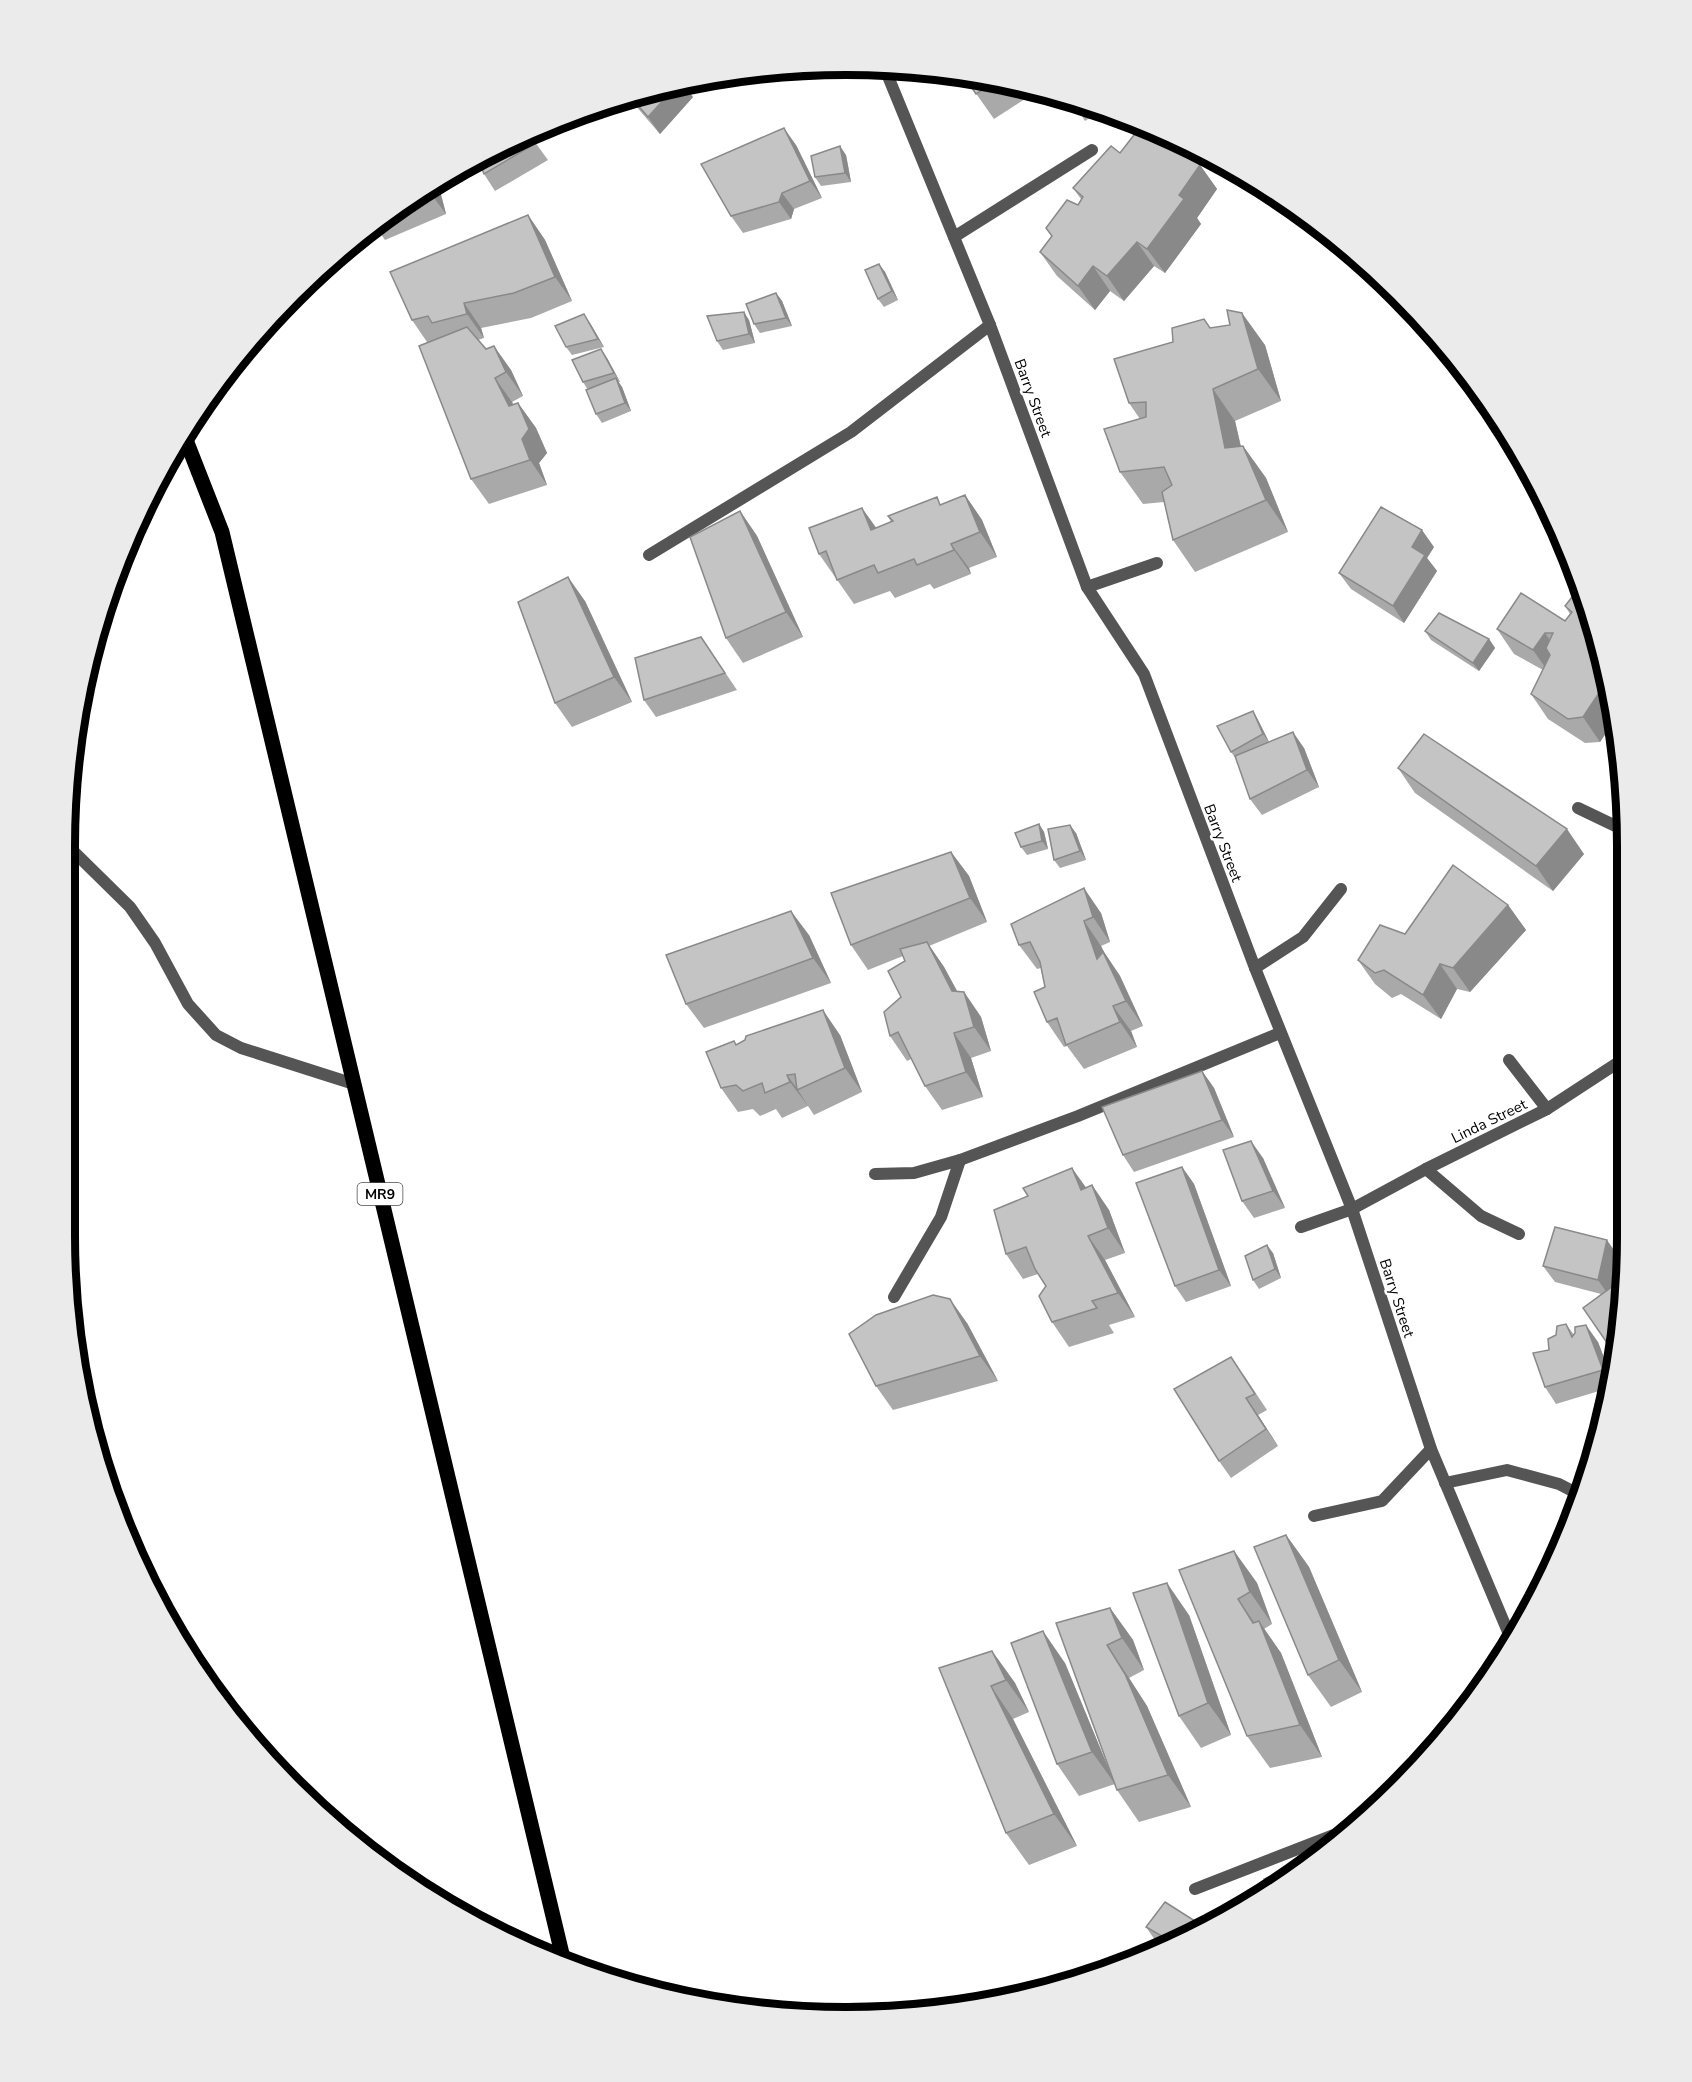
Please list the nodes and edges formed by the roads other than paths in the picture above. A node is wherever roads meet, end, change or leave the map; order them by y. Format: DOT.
graph roads {
  1 [pos="888,77"];
  2 [pos="1092,150"];
  3 [pos="954,237"];
  4 [pos="990,325"];
  5 [pos="188,445"];
  6 [pos="650,555"];
  7 [pos="1157,563"];
  8 [pos="1087,587"];
  9 [pos="1578,808"];
  10 [pos="1616,826"];
  11 [pos="75,853"];
  12 [pos="1341,889"];
  13 [pos="1255,968"];
  14 [pos="1280,1034"];
  15 [pos="1509,1060"];
  16 [pos="1617,1066"];
  17 [pos="354,1084"];
  18 [pos="1547,1109"];
  19 [pos="960,1160"];
  20 [pos="1426,1169"];
  21 [pos="875,1174"];
  22 [pos="1352,1209"];
  23 [pos="1302,1227"];
  24 [pos="1519,1234"];
  25 [pos="894,1297"];
  26 [pos="1431,1449"];
  27 [pos="1445,1483"];
  28 [pos="1573,1491"];
  29 [pos="1314,1516"];
  30 [pos="1508,1632"];
  31 [pos="1330,1835"];
  32 [pos="1195,1889"];
  33 [pos="562,1952"];
  1 -- 3 [label="street, Barry Street"];
  2 -- 3 [label="street"];
  3 -- 4 [label="street, Barry Street"];
  4 -- 6 [label="street"];
  4 -- 8 [label="street, Barry Street"];
  5 -- 17 [label="main road, MR9"];
  7 -- 8 [label="street"];
  8 -- 13 [label="street, Barry Street"];
  9 -- 10 [label="street"];
  11 -- 17 [label="street"];
  12 -- 13 [label="street"];
  13 -- 14 [label="street, Barry Street"];
  14 -- 19 [label="street"];
  14 -- 22 [label="street, Barry Street"];
  15 -- 18 [label="street"];
  16 -- 18 [label="street, Linda Street"];
  17 -- 33 [label="main road, MR9"];
  18 -- 20 [label="street, Linda Street"];
  19 -- 21 [label="street"];
  19 -- 25 [label="street"];
  20 -- 22 [label="street, Linda Street"];
  20 -- 24 [label="street"];
  22 -- 23 [label="street, Linda Street"];
  22 -- 26 [label="street, Barry Street"];
  26 -- 27 [label="street, Barry Street"];
  26 -- 29 [label="street"];
  27 -- 28 [label="street"];
  27 -- 30 [label="street, Barry Street"];
  31 -- 32 [label="street"];
}
